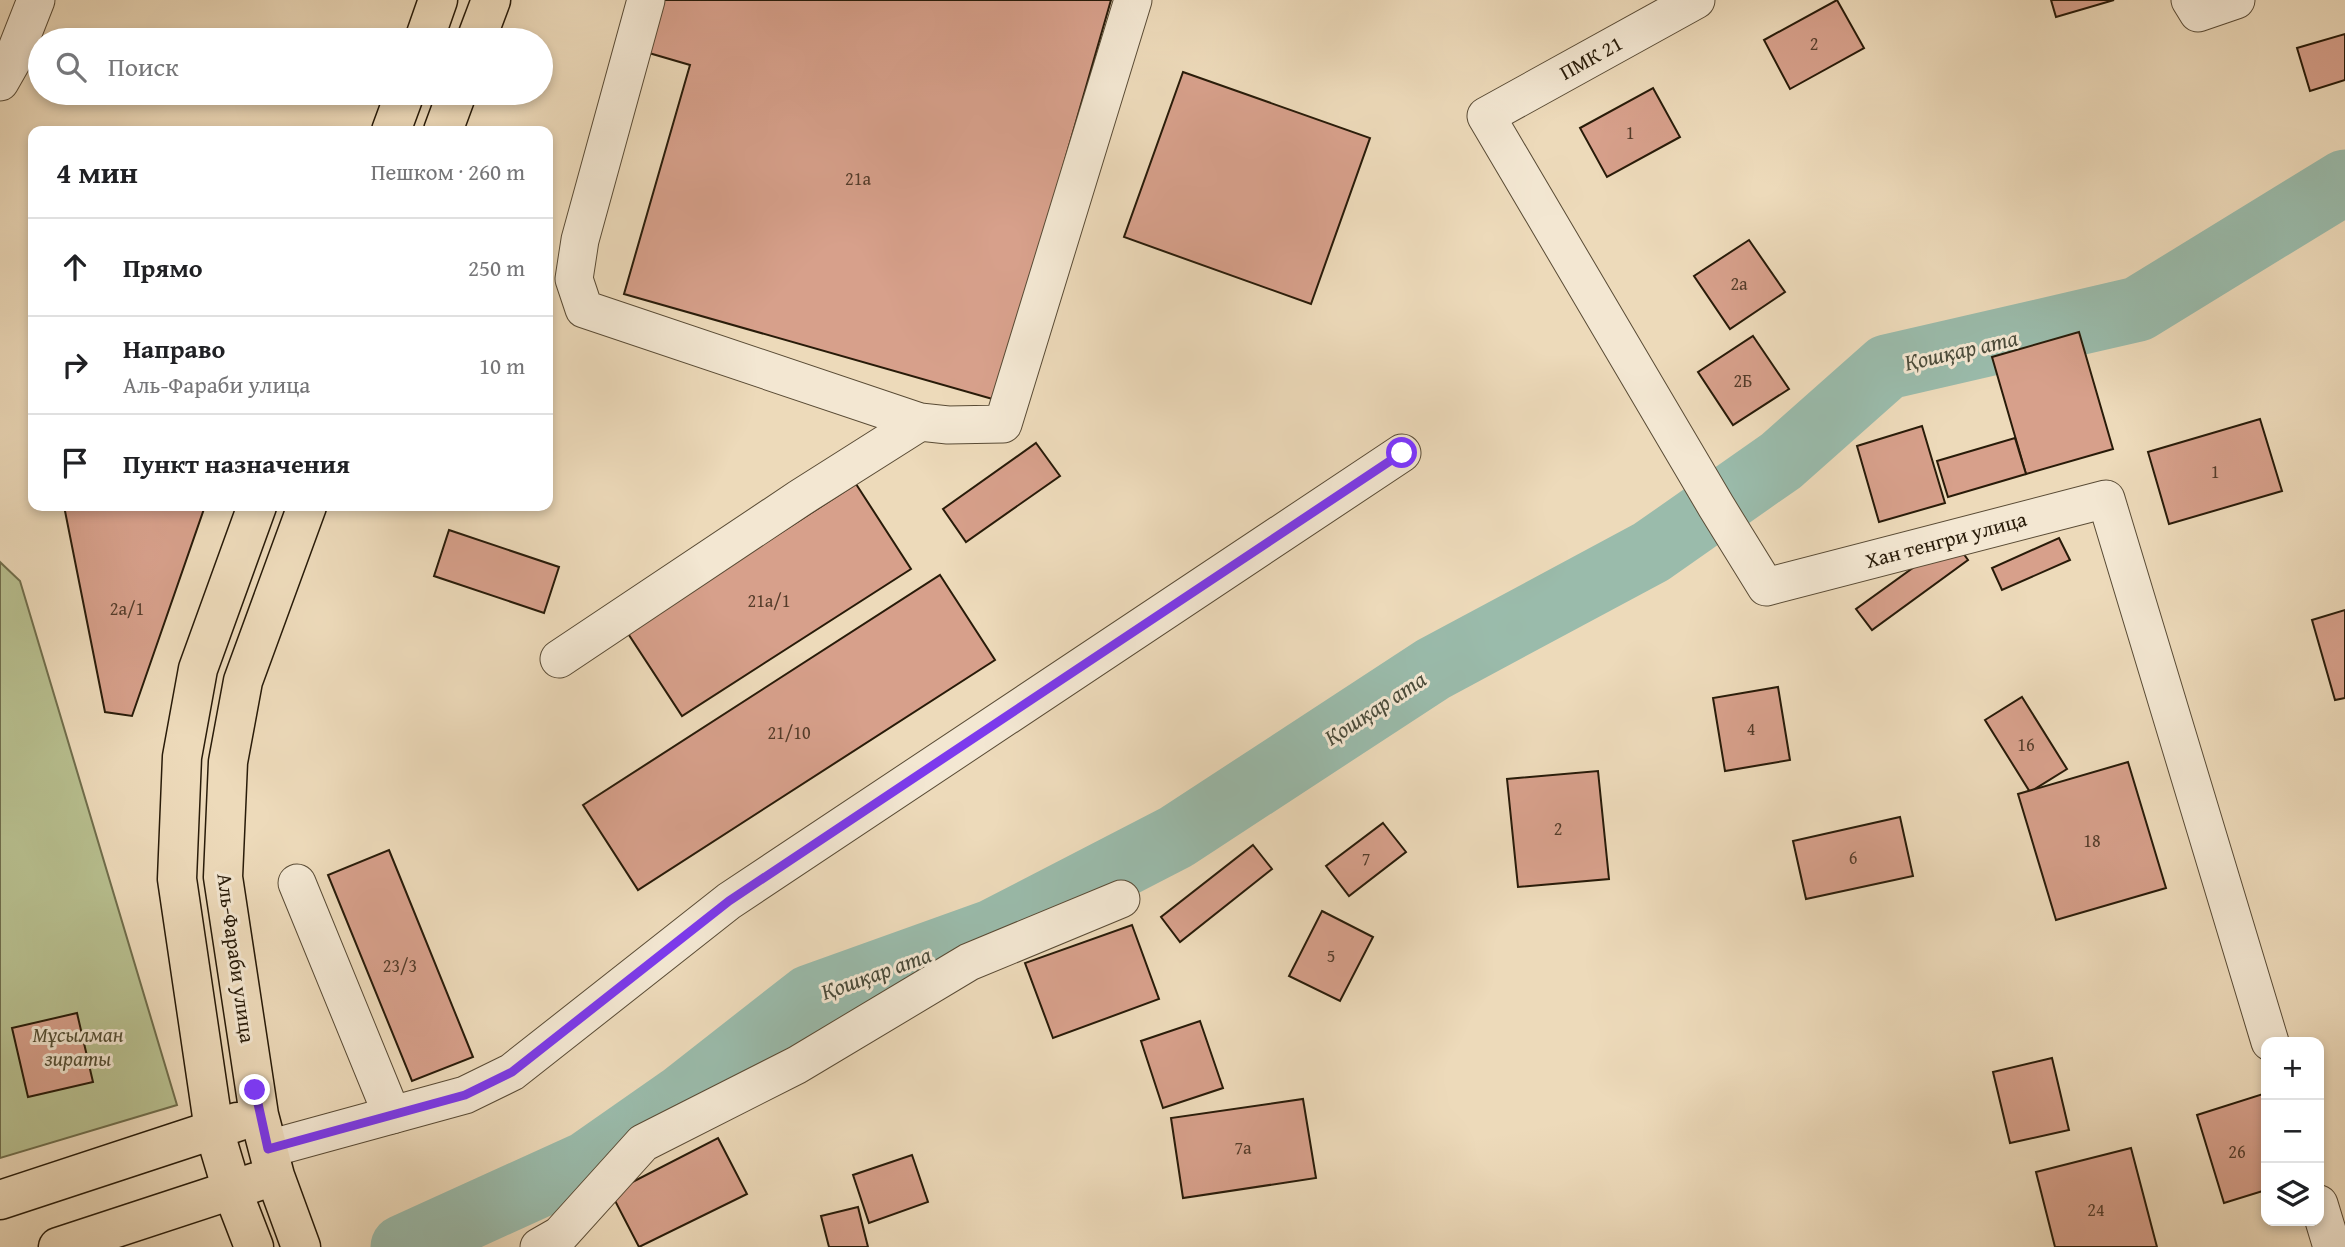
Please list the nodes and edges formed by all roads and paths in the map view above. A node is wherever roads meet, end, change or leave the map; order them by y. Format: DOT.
graph roads {
  1 [pos="36,0"];
  2 [pos="438,0"];
  3 [pos="491,0"];
  4 [pos="646,0"];
  5 [pos="1133,0"];
  6 [pos="1696,0"];
  7 [pos="2236,0"];
  8 [pos="2194,7"];
  9 [pos="428,28"];
  10 [pos="480,28"];
  11 [pos="0,82"];
  12 [pos="401,105"];
  13 [pos="453,105"];
  14 [pos="1486,117"];
  15 [pos="393,126"];
  16 [pos="445,126"];
  17 [pos="920,422"];
  18 [pos="1402,453"];
  19 [pos="255,511"];
  20 [pos="305,511"];
  21 [pos="559,659"];
  22 [pos="298,883"];
  23 [pos="1121,899"];
  24 [pos="2268,1037"];
  25 [pos="392,1115"];
  26 [pos="214,1130"];
  27 [pos="268,1147"];
  28 [pos="232,1190"];
  29 [pos="0,1200"];
  30 [pos="2324,1222"];
  31 [pos="299,1239"];
  32 [pos="254,1246"];
  33 [pos="58,1247"];
  34 [pos="539,1247"];
  35 [pos="2331,1247"];
  1 -- 11 [label="street"];
  2 -- 9 [label="main road"];
  3 -- 10 [label="main road"];
  4 -- 17 [label="street"];
  5 -- 17 [label="street"];
  6 -- 14 [label="street, ПМК 21"];
  7 -- 8 [label="street"];
  12 -- 15 [label="main road"];
  13 -- 16 [label="main road"];
  14 -- 24 [label="street, Хан тенгри улица"];
  17 -- 21 [label="street"];
  18 -- 25 [label="street"];
  19 -- 26 [label="main road"];
  20 -- 27 [label="main road, Аль-Фараби улица"];
  22 -- 25 [label="street"];
  23 -- 34 [label="street"];
  25 -- 27 [label="street"];
  26 -- 27 [label="main road"];
  26 -- 28 [label="main road"];
  26 -- 29 [label="main road"];
  27 -- 28 [label="main road"];
  27 -- 31 [label="main road, Аль-Фараби улица"];
  28 -- 32 [label="main road"];
  28 -- 33 [label="main road"];
  30 -- 35 [label="street"];
}
